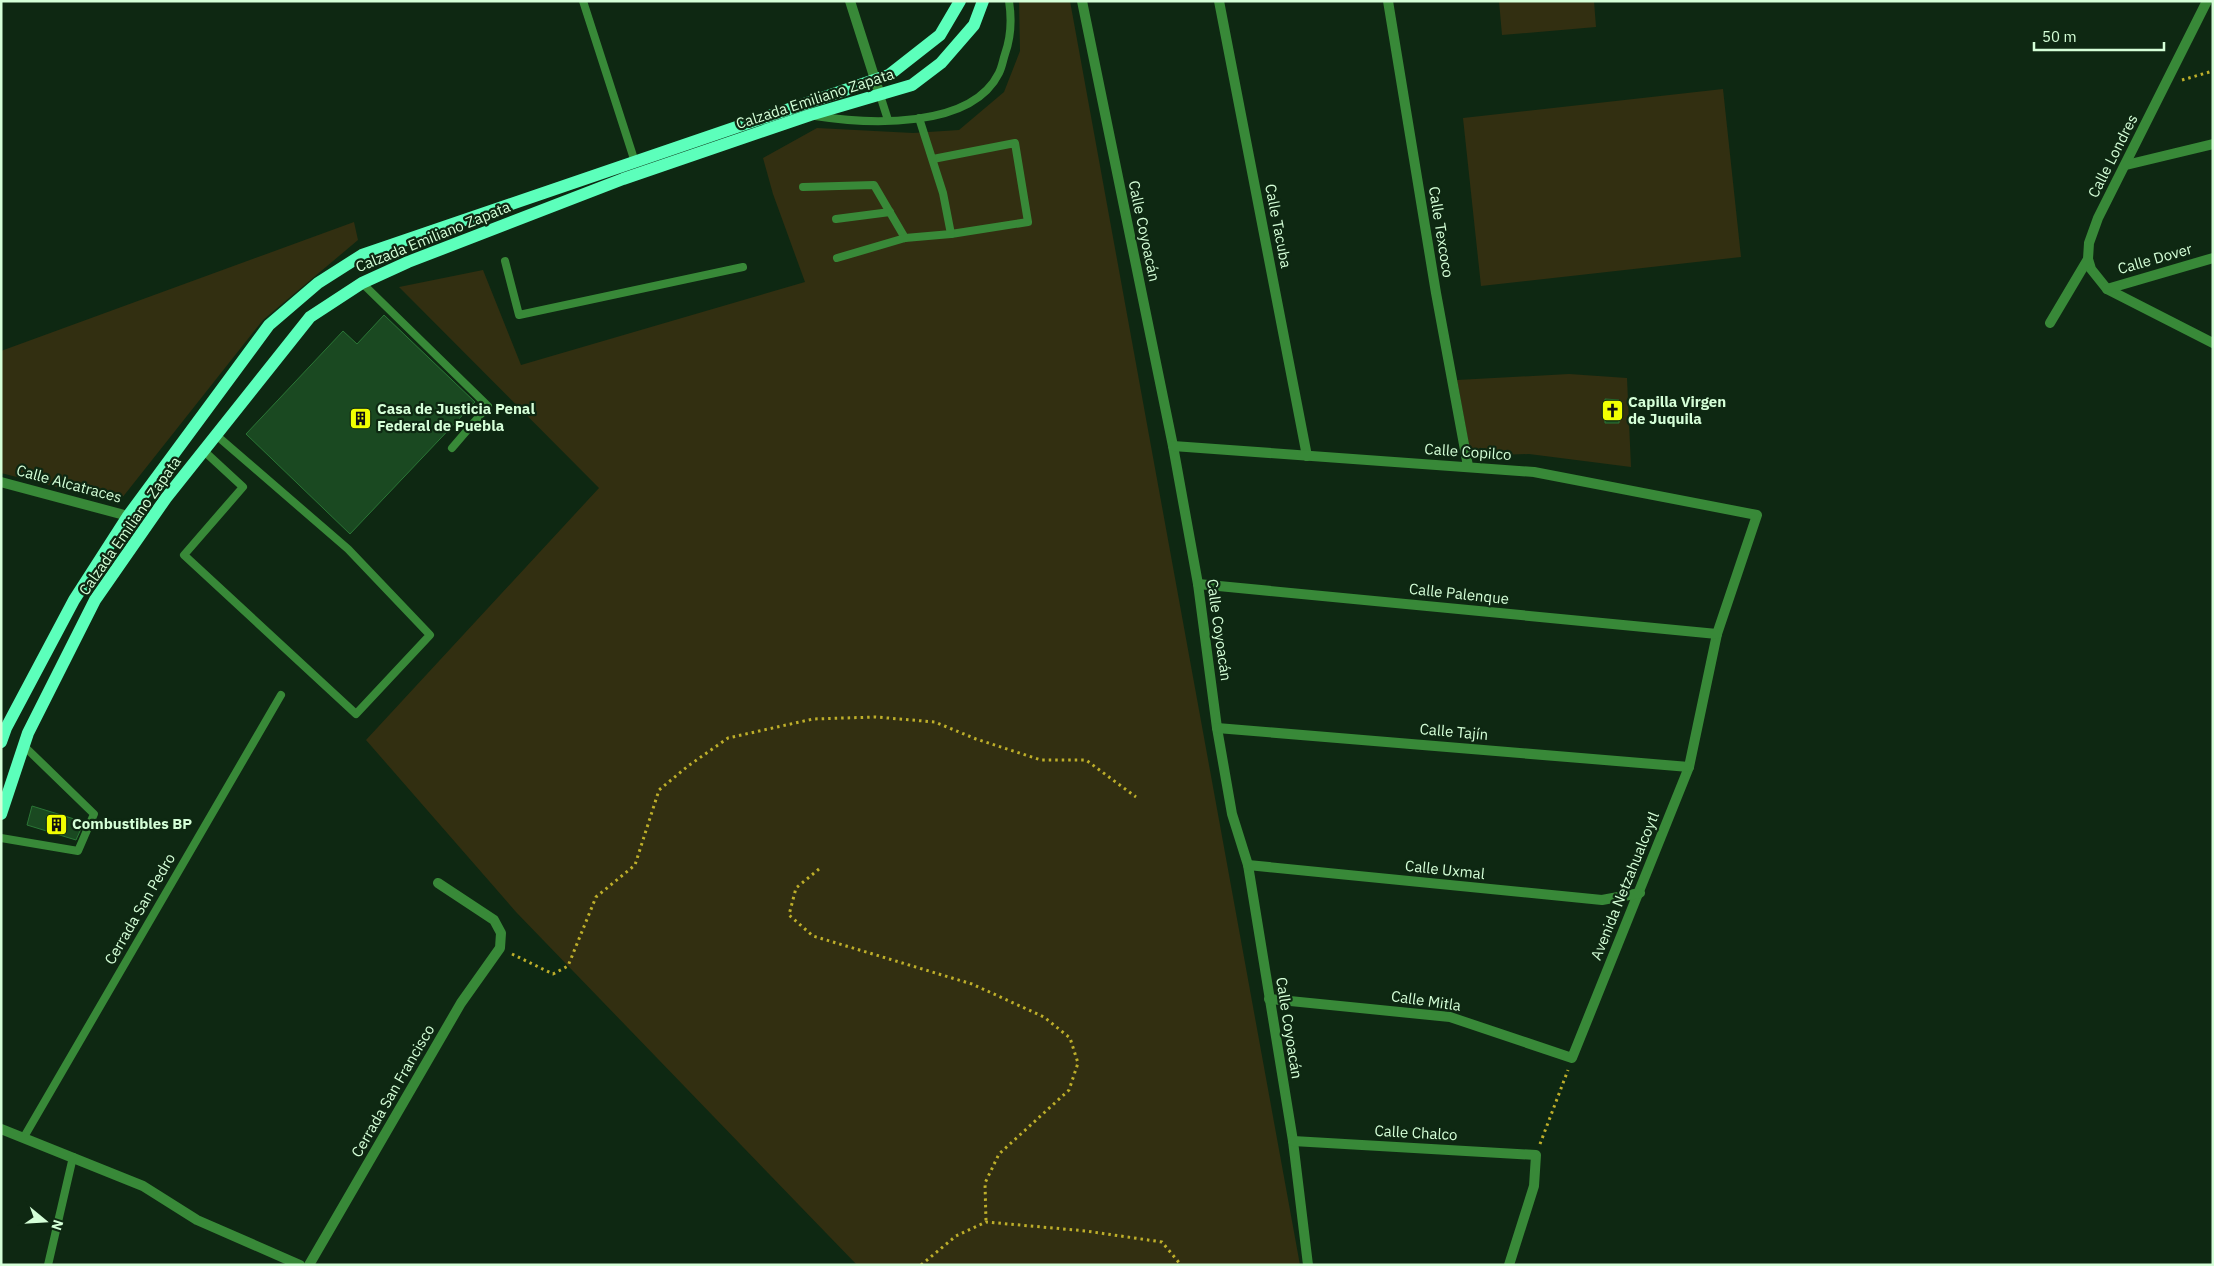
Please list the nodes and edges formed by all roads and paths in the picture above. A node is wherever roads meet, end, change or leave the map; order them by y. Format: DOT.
graph roads {
  1 [pos="583,1"];
  2 [pos="850,1"];
  3 [pos="960,1"];
  4 [pos="983,1"];
  5 [pos="1009,1"];
  6 [pos="1082,1"];
  7 [pos="1219,1"];
  8 [pos="1388,1"];
  9 [pos="2207,1"];
  10 [pos="2213,71"];
  11 [pos="875,80"];
  12 [pos="2165,86"];
  13 [pos="880,95"];
  14 [pos="810,115"];
  15 [pos="919,118"];
  16 [pos="888,120"];
  17 [pos="2213,144"];
  18 [pos="933,158"];
  19 [pos="635,162"];
  20 [pos="2126,166"];
  21 [pos="803,187"];
  22 [pos="890,212"];
  23 [pos="836,219"];
  24 [pos="951,234"];
  25 [pos="905,238"];
  26 [pos="837,258"];
  27 [pos="2213,258"];
  28 [pos="2088,259"];
  29 [pos="504,261"];
  30 [pos="743,267"];
  31 [pos="362,283"];
  32 [pos="2107,289"];
  33 [pos="2050,323"];
  34 [pos="2213,344"];
  35 [pos="216,435"];
  36 [pos="1174,446"];
  37 [pos="452,448"];
  38 [pos="204,451"];
  39 [pos="1307,456"];
  40 [pos="1468,466"];
  41 [pos="1,482"];
  42 [pos="1757,515"];
  43 [pos="128,516"];
  44 [pos="1198,584"];
  45 [pos="1717,634"];
  46 [pos="281,695"];
  47 [pos="1217,728"];
  48 [pos="1,742"];
  49 [pos="24,746"];
  50 [pos="1689,767"];
  51 [pos="1136,797"];
  52 [pos="1,814"];
  53 [pos="1,838"];
  54 [pos="1248,865"];
  55 [pos="818,869"];
  56 [pos="438,883"];
  57 [pos="1640,893"];
  58 [pos="500,948"];
  59 [pos="1269,999"];
  60 [pos="1572,1058"];
  61 [pos="1,1129"];
  62 [pos="24,1137"];
  63 [pos="1293,1140"];
  64 [pos="1536,1155"];
  65 [pos="73,1157"];
  66 [pos="986,1222"];
  67 [pos="279,1260"];
  68 [pos="48,1265"];
  69 [pos="300,1265"];
  70 [pos="309,1265"];
  71 [pos="921,1265"];
  72 [pos="1181,1265"];
  73 [pos="1308,1265"];
  74 [pos="1509,1265"];
  1 -- 19 [label="lane"];
  2 -- 11 [label="street"];
  3 -- 11 [label="main road, Calzada Emiliano Zapata"];
  4 -- 13 [label="main road, Calzada Emiliano Zapata"];
  5 -- 15 [label="lane"];
  6 -- 36 [label="street, Calle Coyoacán"];
  7 -- 39 [label="street, Calle Tacuba"];
  8 -- 40 [label="street, Calle Texcoco"];
  9 -- 12 [label="street, Calle Londres"];
  10 -- 12 [label="path"];
  11 -- 13 [label="street"];
  11 -- 19 [label="main road, Calzada Emiliano Zapata"];
  12 -- 20 [label="street, Calle Londres"];
  13 -- 14 [label="main road, Calzada Emiliano Zapata"];
  13 -- 16 [label="lane"];
  14 -- 16 [label="lane"];
  14 -- 31 [label="main road, Calzada Emiliano Zapata"];
  15 -- 16 [label="lane"];
  15 -- 18 [label="lane"];
  17 -- 20 [label="street"];
  18 -- 24 [label="lane"];
  18 -- 24 [label="lane"];
  19 -- 43 [label="main road, Calzada Emiliano Zapata"];
  20 -- 28 [label="street, Calle Londres"];
  21 -- 22 [label="lane"];
  22 -- 23 [label="lane"];
  22 -- 25 [label="lane"];
  24 -- 25 [label="lane"];
  25 -- 26 [label="lane"];
  27 -- 32 [label="street, Calle Dover"];
  28 -- 32 [label="street"];
  28 -- 33 [label="street, Calle Londres"];
  29 -- 30 [label="lane"];
  31 -- 35 [label="main road, Calzada Emiliano Zapata"];
  31 -- 37 [label="lane"];
  32 -- 34 [label="street"];
  35 -- 38 [label="main road, Calzada Emiliano Zapata"];
  35 -- 38 [label="lane"];
  36 -- 39 [label="street, Calle Copilco"];
  36 -- 44 [label="street, Calle Coyoacán"];
  38 -- 49 [label="main road, Calzada Emiliano Zapata"];
  39 -- 40 [label="street, Calle Copilco"];
  40 -- 42 [label="street, Calle Copilco"];
  41 -- 43 [label="street, Calle Alcatraces"];
  42 -- 45 [label="street, Avenida Netzahualcoytl"];
  43 -- 48 [label="main road, Calzada Emiliano Zapata"];
  44 -- 45 [label="street, Calle Palenque"];
  44 -- 47 [label="street, Calle Coyoacán"];
  45 -- 50 [label="street, Avenida Netzahualcoytl"];
  46 -- 62 [label="lane, Cerrada San Pedro"];
  47 -- 50 [label="street, Calle Tajín"];
  47 -- 54 [label="street, Calle Coyoacán"];
  49 -- 52 [label="main road, Calzada Emiliano Zapata"];
  49 -- 53 [label="lane"];
  50 -- 57 [label="street, Avenida Netzahualcoytl"];
  51 -- 58 [label="path"];
  54 -- 57 [label="street, Calle Uxmal"];
  54 -- 59 [label="street, Calle Coyoacán"];
  55 -- 66 [label="path"];
  56 -- 58 [label="street"];
  57 -- 60 [label="street, Avenida Netzahualcoytl"];
  58 -- 70 [label="street, Cerrada San Francisco"];
  59 -- 60 [label="street, Calle Mitla"];
  59 -- 63 [label="street, Calle Coyoacán"];
  60 -- 64 [label="path"];
  61 -- 62 [label="street"];
  62 -- 65 [label="street"];
  63 -- 64 [label="street, Calle Chalco"];
  63 -- 73 [label="street, Calle Coyoacán"];
  64 -- 74 [label="street"];
  65 -- 67 [label="street"];
  65 -- 68 [label="lane"];
  66 -- 71 [label="path"];
  66 -- 72 [label="path"];
  67 -- 69 [label="street"];
}
